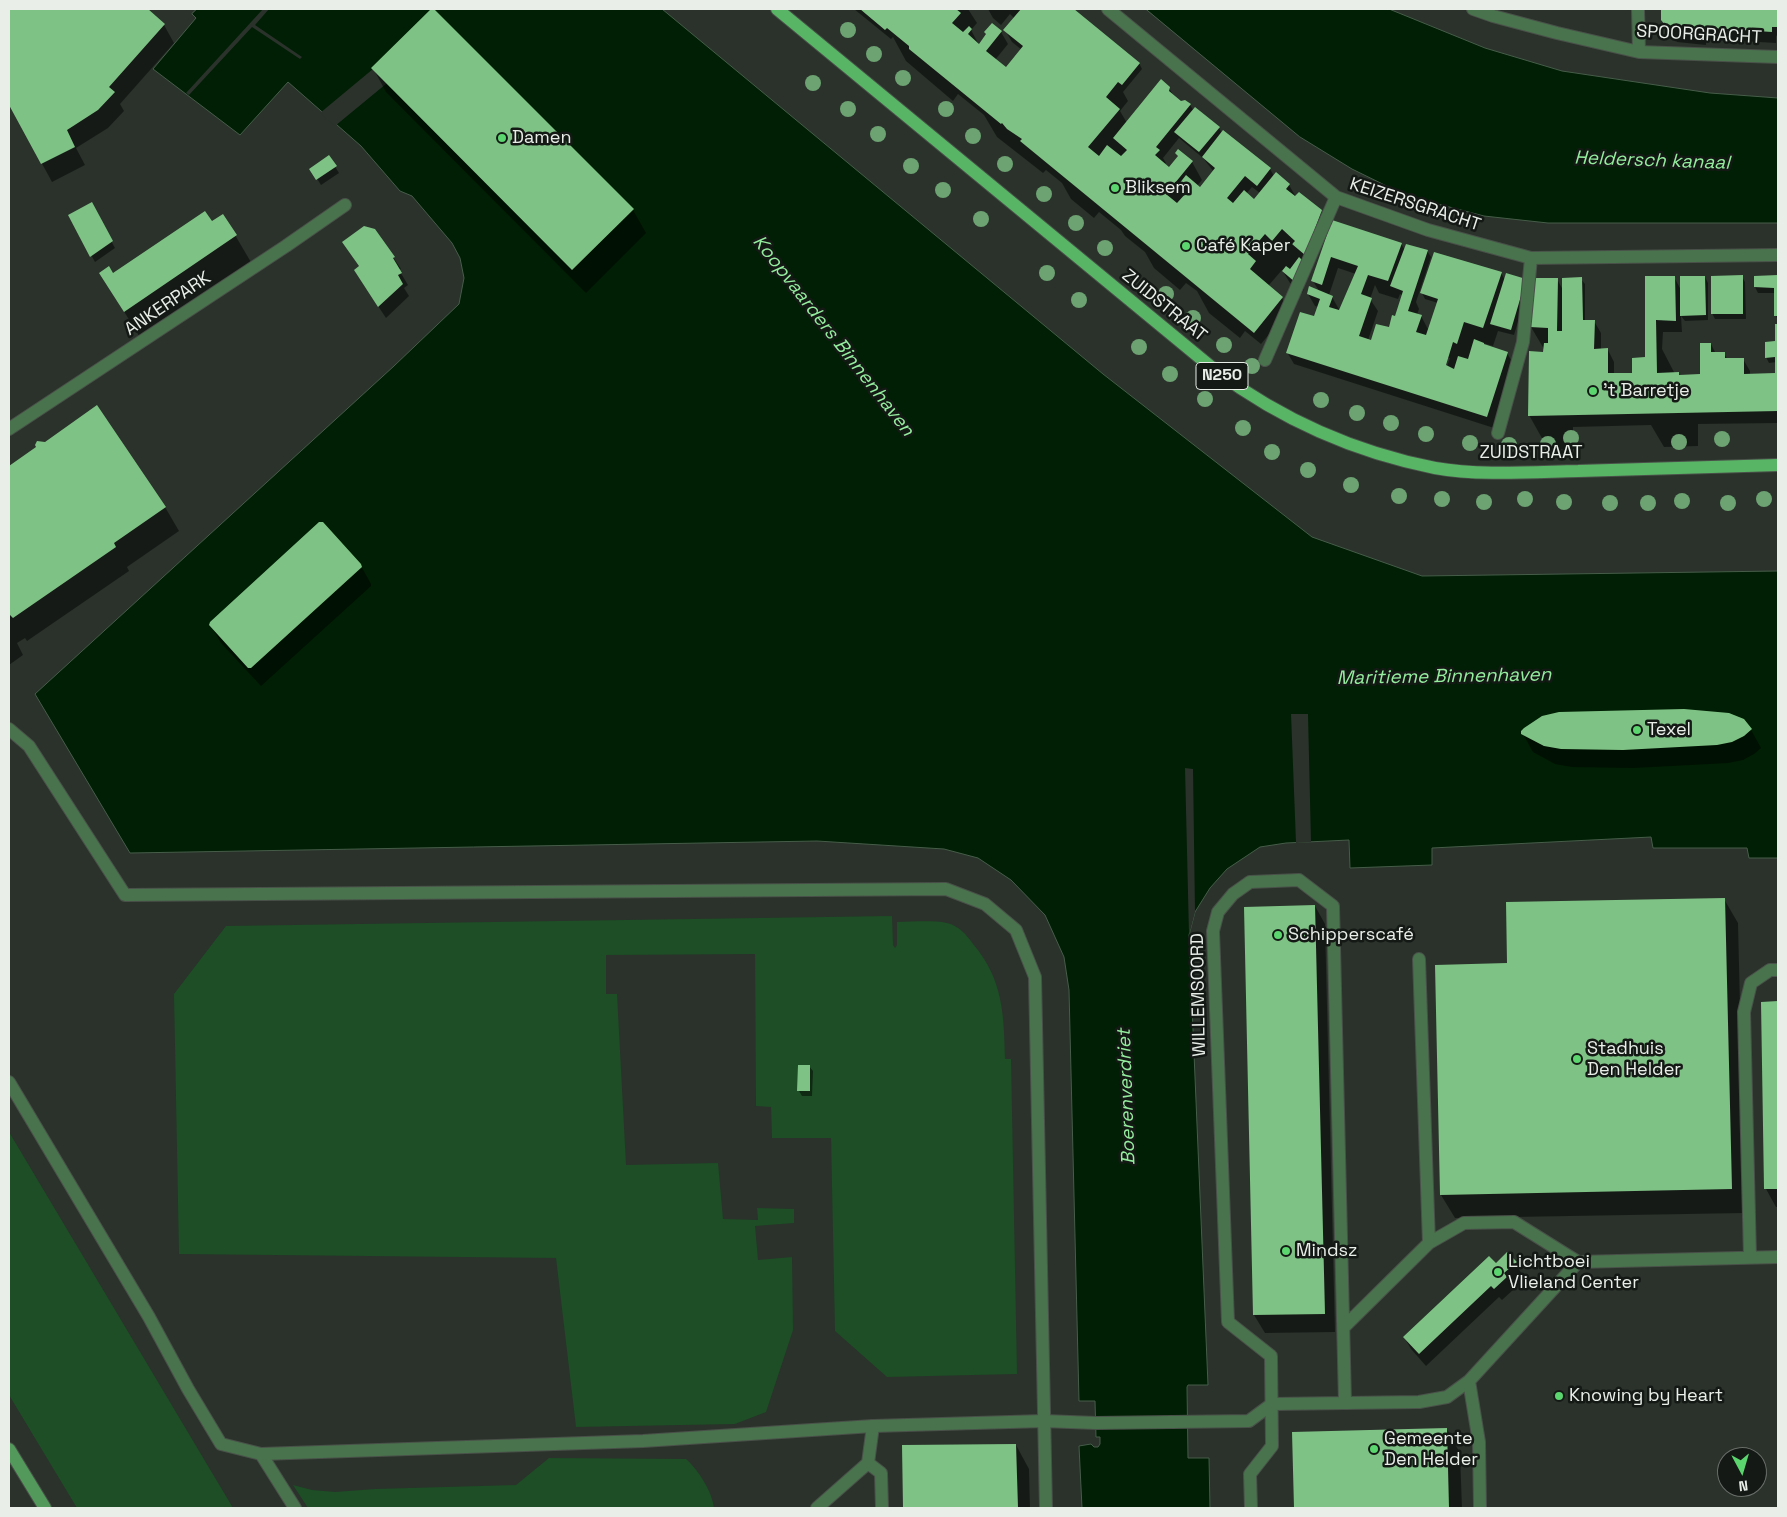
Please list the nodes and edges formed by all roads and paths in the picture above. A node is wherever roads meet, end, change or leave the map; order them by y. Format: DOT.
graph roads {
  1 [pos="777,9"];
  2 [pos="1108,9"];
  3 [pos="1473,9"];
  4 [pos="1638,9"];
  5 [pos="1639,52"];
  6 [pos="1778,57"];
  7 [pos="1336,198"];
  8 [pos="345,205"];
  9 [pos="1778,255"];
  10 [pos="1531,258"];
  11 [pos="1265,360"];
  12 [pos="9,429"];
  13 [pos="1498,433"];
  14 [pos="1778,465"];
  15 [pos="9,729"];
  16 [pos="1420,959"];
  17 [pos="1778,970"];
  18 [pos="9,1082"];
  19 [pos="1428,1243"];
  20 [pos="1750,1257"];
  21 [pos="1778,1257"];
  22 [pos="1578,1262"];
  23 [pos="1344,1327"];
  24 [pos="1469,1381"];
  25 [pos="1345,1402"];
  26 [pos="1272,1404"];
  27 [pos="1044,1421"];
  28 [pos="873,1426"];
  29 [pos="9,1449"];
  30 [pos="262,1454"];
  31 [pos="868,1463"];
  32 [pos="45,1508"];
  33 [pos="295,1508"];
  34 [pos="817,1508"];
  35 [pos="882,1508"];
  36 [pos="1046,1508"];
  37 [pos="1250,1508"];
  38 [pos="1480,1508"];
  1 -- 14 [label="main road, ZUIDSTRAAT / N250"];
  2 -- 7 [label="street, KEIZERSGRACHT"];
  3 -- 5 [label="street, SPOORGRACHT"];
  4 -- 5 [label="street"];
  5 -- 6 [label="street, SPOORGRACHT"];
  7 -- 10 [label="street, KEIZERSGRACHT"];
  7 -- 11 [label="street"];
  8 -- 12 [label="street, ANKERPARK"];
  9 -- 10 [label="street, KEIZERSGRACHT"];
  10 -- 13 [label="street, ZUIDSTRAAT"];
  15 -- 27 [label="street"];
  16 -- 19 [label="street"];
  17 -- 20 [label="street"];
  18 -- 30 [label="street"];
  19 -- 22 [label="street"];
  19 -- 23 [label="street"];
  20 -- 21 [label="street"];
  20 -- 22 [label="street"];
  22 -- 24 [label="street"];
  23 -- 25 [label="street, WILLEMSOORD"];
  23 -- 26 [label="street, WILLEMSOORD"];
  24 -- 25 [label="street"];
  24 -- 38 [label="street"];
  25 -- 26 [label="street"];
  26 -- 27 [label="street"];
  26 -- 37 [label="street"];
  27 -- 28 [label="street"];
  27 -- 36 [label="street"];
  28 -- 30 [label="street"];
  28 -- 31 [label="street"];
  29 -- 32 [label="street"];
  30 -- 33 [label="street"];
  31 -- 34 [label="street"];
  31 -- 35 [label="street"];
}
